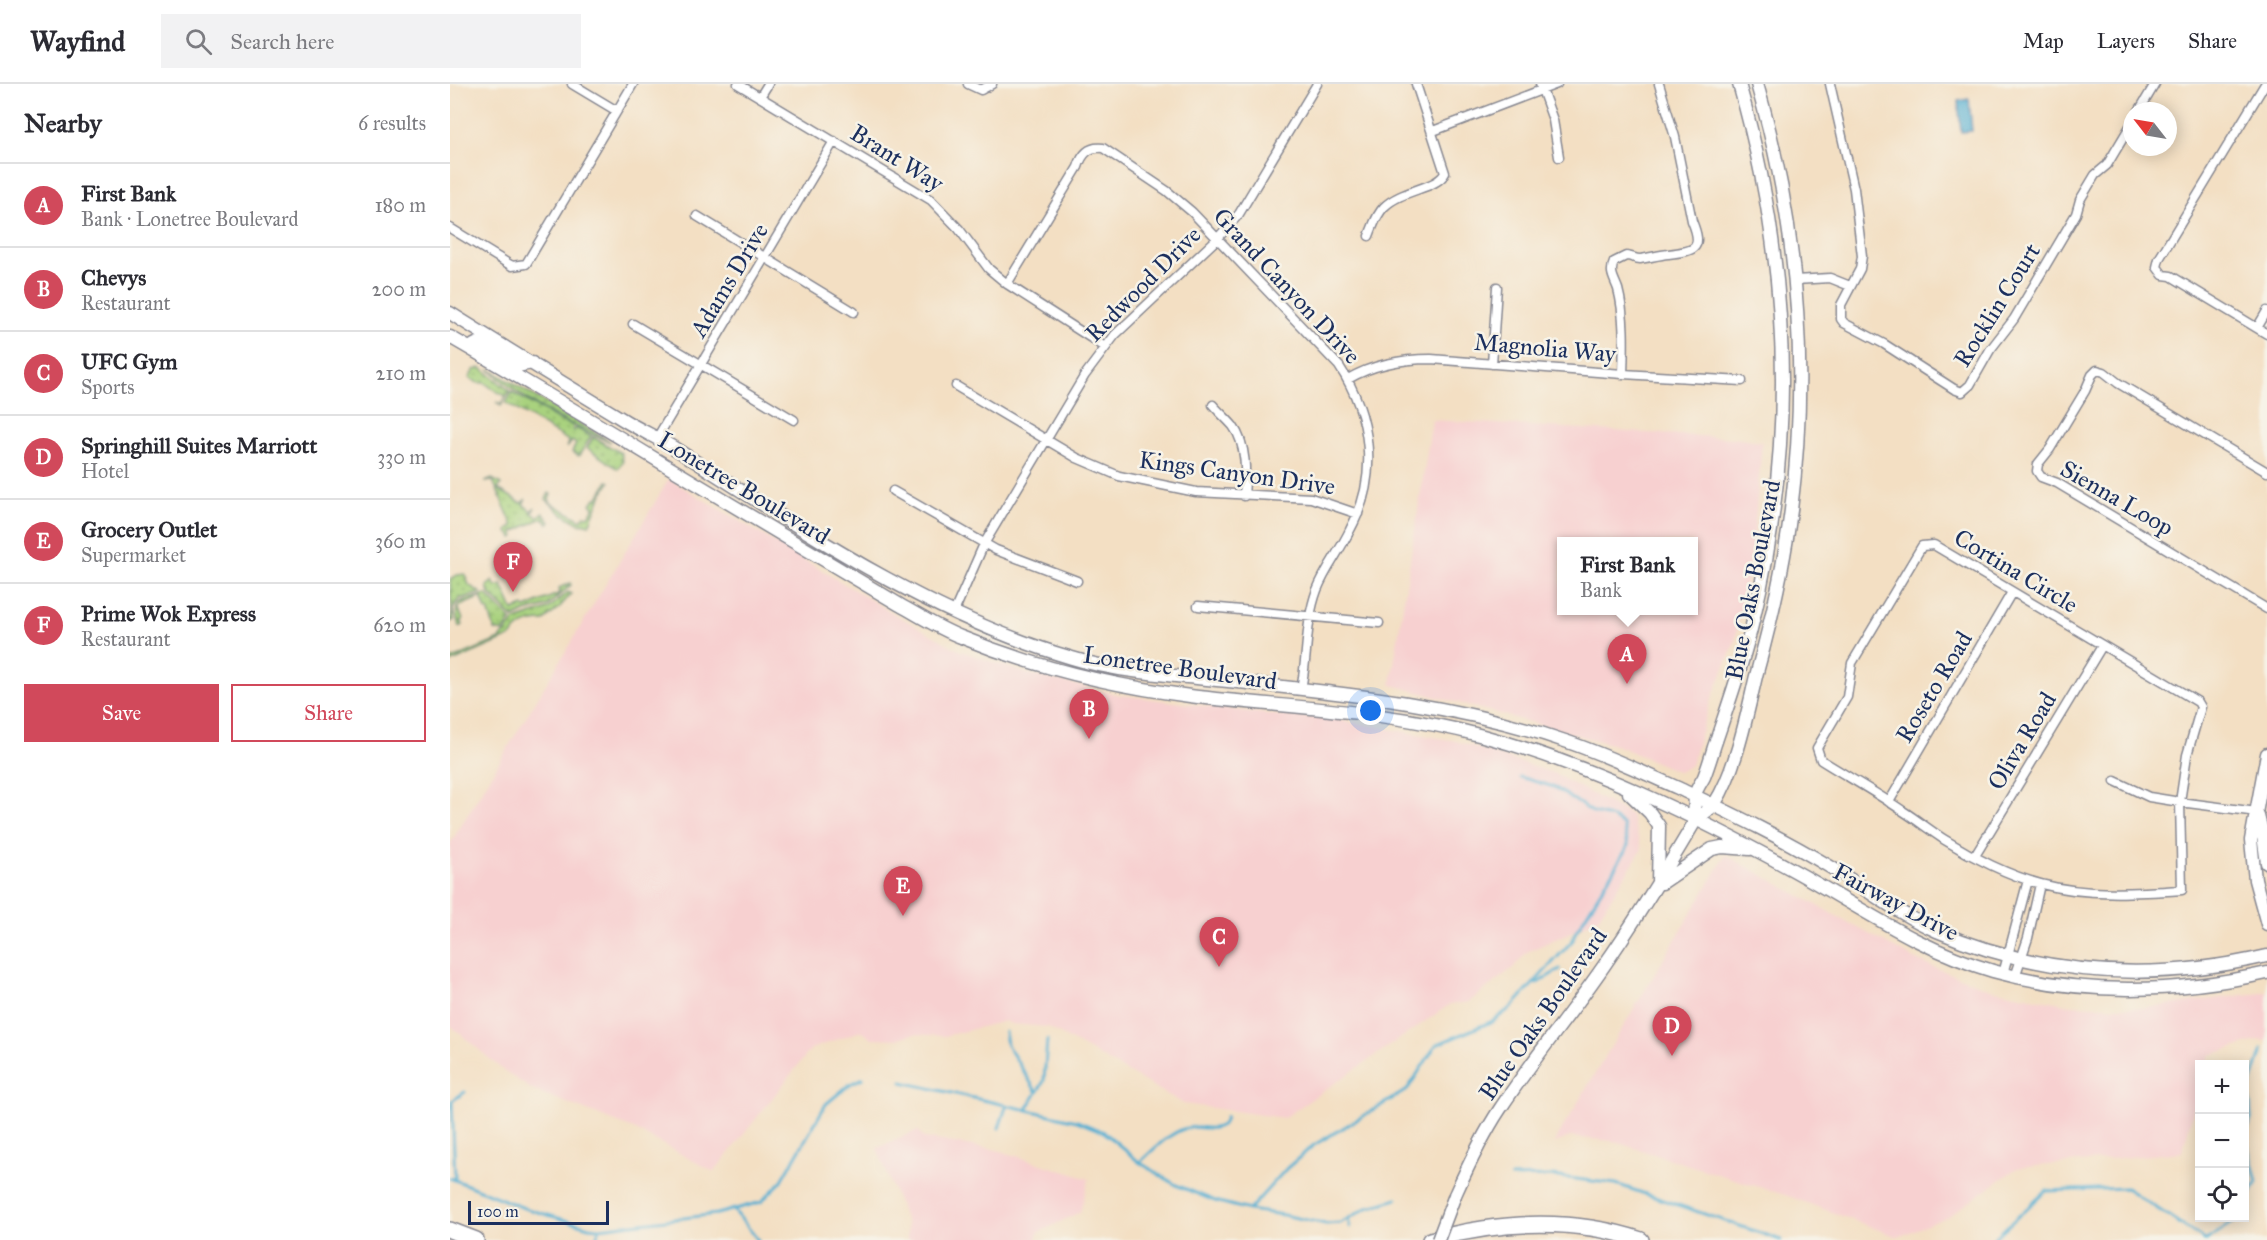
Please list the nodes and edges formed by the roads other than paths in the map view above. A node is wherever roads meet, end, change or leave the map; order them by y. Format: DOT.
graph roads {
  1 [pos="572,84"];
  2 [pos="633,84"];
  3 [pos="738,84"];
  4 [pos="768,84"];
  5 [pos="968,84"];
  6 [pos="992,84"];
  7 [pos="1317,84"];
  8 [pos="1416,84"];
  9 [pos="1557,84"];
  10 [pos="1659,84"];
  11 [pos="1739,84"];
  12 [pos="1757,84"];
  13 [pos="1830,84"];
  14 [pos="2155,84"];
  15 [pos="2265,84"];
  16 [pos="1541,87"];
  17 [pos="760,97"];
  18 [pos="2144,102"];
  19 [pos="617,111"];
  20 [pos="1433,131"];
  21 [pos="2123,138"];
  22 [pos="834,141"];
  23 [pos="1559,157"];
  24 [pos="697,216"];
  25 [pos="450,228"];
  26 [pos="1369,236"];
  27 [pos="1218,237"];
  28 [pos="765,258"];
  29 [pos="1795,280"];
  30 [pos="1007,284"];
  31 [pos="1850,286"];
  32 [pos="1497,288"];
  33 [pos="2267,311"];
  34 [pos="854,312"];
  35 [pos="450,314"];
  36 [pos="633,324"];
  37 [pos="2257,328"];
  38 [pos="2267,334"];
  39 [pos="450,337"];
  40 [pos="1105,347"];
  41 [pos="472,349"];
  42 [pos="532,363"];
  43 [pos="1492,364"];
  44 [pos="701,365"];
  45 [pos="1623,374"];
  46 [pos="1348,379"];
  47 [pos="1742,381"];
  48 [pos="956,386"];
  49 [pos="1213,405"];
  50 [pos="794,420"];
  51 [pos="657,438"];
  52 [pos="1046,440"];
  53 [pos="647,454"];
  54 [pos="2267,472"];
  55 [pos="893,491"];
  56 [pos="1244,496"];
  57 [pos="1358,514"];
  58 [pos="984,544"];
  59 [pos="1077,580"];
  60 [pos="2012,592"];
  61 [pos="1198,606"];
  62 [pos="2267,609"];
  63 [pos="954,612"];
  64 [pos="1310,616"];
  65 [pos="1379,623"];
  66 [pos="946,630"];
  67 [pos="2102,646"];
  68 [pos="1301,689"];
  69 [pos="1300,706"];
  70 [pos="2267,754"];
  71 [pos="2115,781"];
  72 [pos="1620,785"];
  73 [pos="1695,796"];
  74 [pos="1889,802"];
  75 [pos="2180,802"];
  76 [pos="1714,805"];
  77 [pos="2257,812"];
  78 [pos="1695,820"];
  79 [pos="1755,850"];
  80 [pos="1975,856"];
  81 [pos="2267,863"];
  82 [pos="2028,880"];
  83 [pos="2040,884"];
  84 [pos="1658,885"];
  85 [pos="2267,924"];
  86 [pos="2008,956"];
  87 [pos="2267,956"];
  88 [pos="2021,959"];
  89 [pos="2267,973"];
  90 [pos="2009,975"];
  91 [pos="450,1230"];
  92 [pos="476,1240"];
  93 [pos="1430,1240"];
  94 [pos="1438,1240"];
  95 [pos="1641,1240"];
  1 -- 19 [label="street"];
  2 -- 19 [label="street"];
  3 -- 17 [label="street, Brant Way"];
  4 -- 17 [label="street"];
  5 -- 6 [label="street"];
  7 -- 27 [label="street, Redwood Drive"];
  8 -- 20 [label="street"];
  9 -- 16 [label="street"];
  10 -- 45 [label="street"];
  11 -- 73 [label="main road, Blue Oaks Boulevard"];
  12 -- 29 [label="main road, Blue Oaks Boulevard"];
  13 -- 31 [label="street, Rocklin Court"];
  14 -- 18 [label="street"];
  15 -- 37 [label="street"];
  16 -- 20 [label="street"];
  16 -- 23 [label="street"];
  17 -- 22 [label="street, Brant Way"];
  19 -- 25 [label="street"];
  20 -- 26 [label="street"];
  21 -- 31 [label="street, Rocklin Court"];
  22 -- 28 [label="street, Adams Drive"];
  22 -- 30 [label="street, Brant Way"];
  24 -- 28 [label="street"];
  27 -- 30 [label="street, Grand Canyon Drive"];
  27 -- 40 [label="street, Redwood Drive"];
  27 -- 46 [label="street, Grand Canyon Drive"];
  28 -- 34 [label="street"];
  28 -- 44 [label="street, Adams Drive"];
  29 -- 31 [label="street"];
  29 -- 76 [label="main road, Blue Oaks Boulevard"];
  30 -- 40 [label="street, Brant Way"];
  32 -- 43 [label="street"];
  33 -- 37 [label="street"];
  35 -- 42 [label="main road, Lonetree Boulevard"];
  36 -- 44 [label="street"];
  37 -- 38 [label="street"];
  39 -- 41 [label="main road, Lonetree Boulevard"];
  40 -- 52 [label="street, Redwood Drive"];
  41 -- 42 [label="main road, Lonetree Boulevard"];
  41 -- 53 [label="main road, Lonetree Boulevard"];
  42 -- 51 [label="main road, Lonetree Boulevard"];
  43 -- 45 [label="street, Magnolia Way"];
  43 -- 46 [label="street, Magnolia Way"];
  44 -- 50 [label="street"];
  44 -- 51 [label="street, Adams Drive"];
  45 -- 47 [label="street, Magnolia Way"];
  46 -- 57 [label="street, Grand Canyon Drive"];
  48 -- 52 [label="street, Kings Canyon Drive"];
  49 -- 56 [label="street"];
  51 -- 53 [label="main road"];
  51 -- 63 [label="main road, Lonetree Boulevard"];
  52 -- 56 [label="street, Kings Canyon Drive"];
  52 -- 58 [label="street, Redwood Drive"];
  53 -- 66 [label="main road, Lonetree Boulevard"];
  54 -- 62 [label="street, Sienna Loop"];
  55 -- 58 [label="street"];
  56 -- 57 [label="street, Kings Canyon Drive"];
  57 -- 64 [label="street, Grand Canyon Drive"];
  58 -- 59 [label="street"];
  58 -- 63 [label="street, Redwood Drive"];
  60 -- 67 [label="street, Cortina Circle"];
  60 -- 74 [label="street, Roseto Road"];
  60 -- 74 [label="street, Cortina Circle"];
  61 -- 64 [label="street"];
  63 -- 66 [label="main road"];
  63 -- 68 [label="main road, Lonetree Boulevard"];
  64 -- 65 [label="street"];
  64 -- 68 [label="street, Grand Canyon Drive"];
  66 -- 69 [label="main road, Lonetree Boulevard"];
  67 -- 75 [label="street, Cortina Circle"];
  67 -- 80 [label="street, Oliva Road"];
  68 -- 69 [label="main road"];
  68 -- 73 [label="main road, Lonetree Boulevard"];
  69 -- 72 [label="main road, Lonetree Boulevard"];
  70 -- 77 [label="main road"];
  71 -- 75 [label="street"];
  72 -- 78 [label="main road, Lonetree Boulevard"];
  72 -- 84 [label="main road"];
  73 -- 76 [label="main road, Lonetree Boulevard"];
  73 -- 78 [label="main road, Blue Oaks Boulevard"];
  74 -- 80 [label="street, Cortina Circle"];
  75 -- 77 [label="street"];
  75 -- 83 [label="street, Cortina Circle"];
  76 -- 78 [label="main road, Blue Oaks Boulevard"];
  76 -- 86 [label="main road, Fairway Drive"];
  77 -- 81 [label="main road"];
  77 -- 85 [label="main road"];
  78 -- 79 [label="main road, Fairway Drive"];
  78 -- 84 [label="main road, Blue Oaks Boulevard"];
  79 -- 84 [label="main road"];
  79 -- 90 [label="main road, Fairway Drive"];
  80 -- 82 [label="street, Cortina Circle"];
  82 -- 83 [label="street, Cortina Circle"];
  82 -- 86 [label="street"];
  83 -- 88 [label="street"];
  84 -- 94 [label="main road, Blue Oaks Boulevard, bridge"];
  86 -- 88 [label="main road, Fairway Drive"];
  86 -- 90 [label="street"];
  87 -- 88 [label="main road, Fairway Drive"];
  88 -- 90 [label="street"];
  89 -- 90 [label="main road, Fairway Drive"];
  91 -- 92 [label="highway"];
  93 -- 95 [label="highway"];
}
